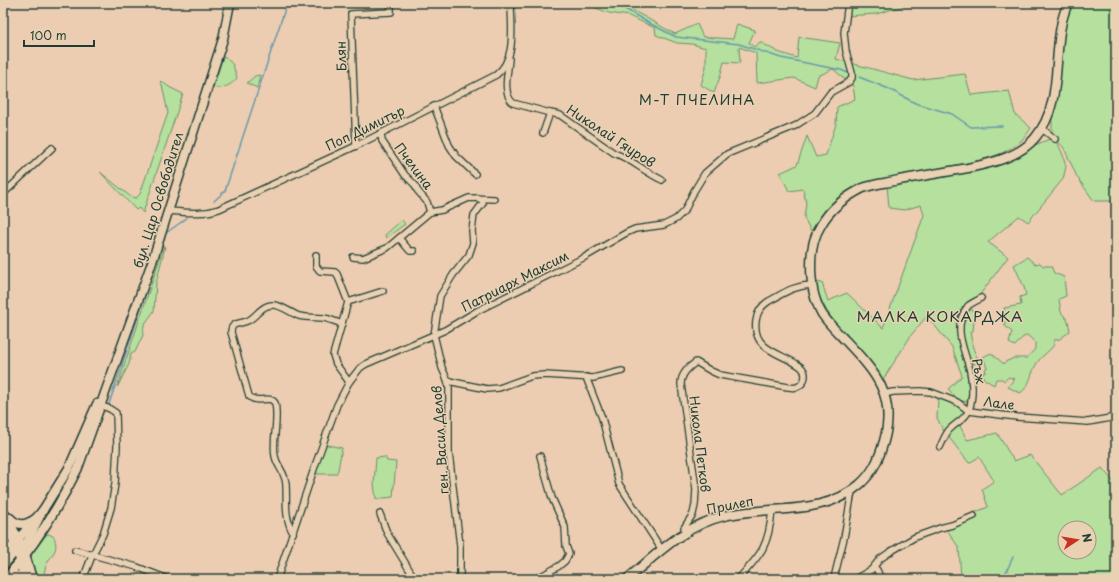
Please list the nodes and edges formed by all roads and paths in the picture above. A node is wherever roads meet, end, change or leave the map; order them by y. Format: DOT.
graph roads {
  1 [pos="230,3"];
  2 [pos="236,3"];
  3 [pos="391,3"];
  4 [pos="511,3"];
  5 [pos="848,3"];
  6 [pos="1068,3"];
  7 [pos="223,39"];
  8 [pos="511,45"];
  9 [pos="434,106"];
  10 [pos="550,113"];
  11 [pos="1040,131"];
  12 [pos="381,134"];
  13 [pos="543,134"];
  14 [pos="1054,139"];
  15 [pos="356,146"];
  16 [pos="52,148"];
  17 [pos="475,174"];
  18 [pos="662,180"];
  19 [pos="3,194"];
  20 [pos="477,198"];
  21 [pos="494,199"];
  22 [pos="168,211"];
  23 [pos="430,212"];
  24 [pos="399,238"];
  25 [pos="414,251"];
  26 [pos="316,255"];
  27 [pos="352,257"];
  28 [pos="811,285"];
  29 [pos="383,291"];
  30 [pos="981,298"];
  31 [pos="348,302"];
  32 [pos="342,324"];
  33 [pos="434,335"];
  34 [pos="114,368"];
  35 [pos="622,371"];
  36 [pos="586,377"];
  37 [pos="447,379"];
  38 [pos="349,382"];
  39 [pos="884,394"];
  40 [pos="106,407"];
  41 [pos="969,411"];
  42 [pos="1116,417"];
  43 [pos="940,446"];
  44 [pos="540,456"];
  45 [pos="852,490"];
  46 [pos="43,510"];
  47 [pos="772,510"];
  48 [pos="380,514"];
  49 [pos="4,516"];
  50 [pos="974,516"];
  51 [pos="35,519"];
  52 [pos="685,532"];
  53 [pos="292,533"];
  54 [pos="20,548"];
  55 [pos="75,550"];
  56 [pos="662,550"];
  57 [pos="92,556"];
  58 [pos="3,557"];
  59 [pos="3,566"];
  60 [pos="874,567"];
  61 [pos="6,579"];
  62 [pos="23,579"];
  63 [pos="32,579"];
  64 [pos="83,579"];
  65 [pos="168,579"];
  66 [pos="277,579"];
  67 [pos="415,579"];
  68 [pos="460,579"];
  69 [pos="536,579"];
  70 [pos="627,579"];
  71 [pos="738,579"];
  72 [pos="836,579"];
  73 [pos="854,579"];
  74 [pos="881,579"];
  1 -- 7 [label="main road, бул. Цар Освободител"];
  2 -- 7 [label="main road, бул. Цар Освободител"];
  3 -- 15 [label="street, Блян"];
  4 -- 8 [label="street, Поп Димитър"];
  5 -- 33 [label="street, Патриарх Максим"];
  6 -- 11 [label="main road, Прилеп"];
  7 -- 22 [label="main road, бул. Цар Освободител"];
  8 -- 9 [label="street, Поп Димитър"];
  8 -- 10 [label="street, Николай Гяуров"];
  9 -- 12 [label="street, Поп Димитър"];
  9 -- 17 [label="street"];
  10 -- 13 [label="street"];
  10 -- 18 [label="street, Николай Гяуров"];
  11 -- 14 [label="street"];
  11 -- 28 [label="main road, Прилеп"];
  12 -- 15 [label="street, Поп Димитър"];
  12 -- 23 [label="street, Пчелина"];
  15 -- 22 [label="street, Поп Димитър"];
  16 -- 19 [label="street"];
  20 -- 21 [label="street"];
  20 -- 23 [label="street"];
  20 -- 33 [label="street, ген. Васил Делов"];
  22 -- 34 [label="main road, бул. Цар Освободител"];
  23 -- 24 [label="street"];
  24 -- 25 [label="street"];
  24 -- 27 [label="street"];
  26 -- 31 [label="street"];
  28 -- 39 [label="main road, Прилеп"];
  28 -- 52 [label="street, Никола Петков"];
  29 -- 31 [label="street"];
  30 -- 41 [label="street, Ръж"];
  31 -- 32 [label="street"];
  32 -- 38 [label="street"];
  32 -- 53 [label="street"];
  33 -- 37 [label="street, ген. Васил Делов"];
  33 -- 38 [label="street, Патриарх Максим"];
  34 -- 40 [label="main road, бул. Цар Освободител"];
  34 -- 46 [label="main road, бул. Цар Освободител"];
  35 -- 36 [label="street"];
  36 -- 37 [label="street"];
  36 -- 56 [label="street"];
  37 -- 68 [label="street, ген. Васил Делов"];
  38 -- 53 [label="street, Патриарх Максим"];
  39 -- 41 [label="street, Лале"];
  39 -- 45 [label="main road, Прилеп"];
  40 -- 54 [label="main road, бул. Цар Освободител"];
  40 -- 57 [label="street"];
  41 -- 42 [label="street, Лале"];
  41 -- 43 [label="street"];
  44 -- 69 [label="street"];
  45 -- 47 [label="main road, Прилеп"];
  45 -- 72 [label="street"];
  46 -- 51 [label="main road, бул. Цар Освободител"];
  46 -- 54 [label="main road"];
  47 -- 52 [label="main road, Прилеп"];
  47 -- 71 [label="street"];
  48 -- 67 [label="street"];
  49 -- 51 [label="main road"];
  49 -- 54 [label="main road"];
  50 -- 60 [label="street"];
  51 -- 54 [label="main road, бул. Цар Освободител"];
  52 -- 56 [label="main road, Прилеп"];
  53 -- 66 [label="street, Патриарх Максим"];
  54 -- 58 [label="main road, бул. Цар Освободител"];
  54 -- 59 [label="main road"];
  54 -- 61 [label="main road, бул. Цар Освободител"];
  54 -- 62 [label="main road"];
  54 -- 63 [label="main road"];
  55 -- 57 [label="street"];
  56 -- 70 [label="main road, Прилеп"];
  57 -- 64 [label="street"];
  57 -- 65 [label="street"];
  60 -- 73 [label="street"];
  60 -- 74 [label="street"];
  61 -- 62 [label="main road"];
}
